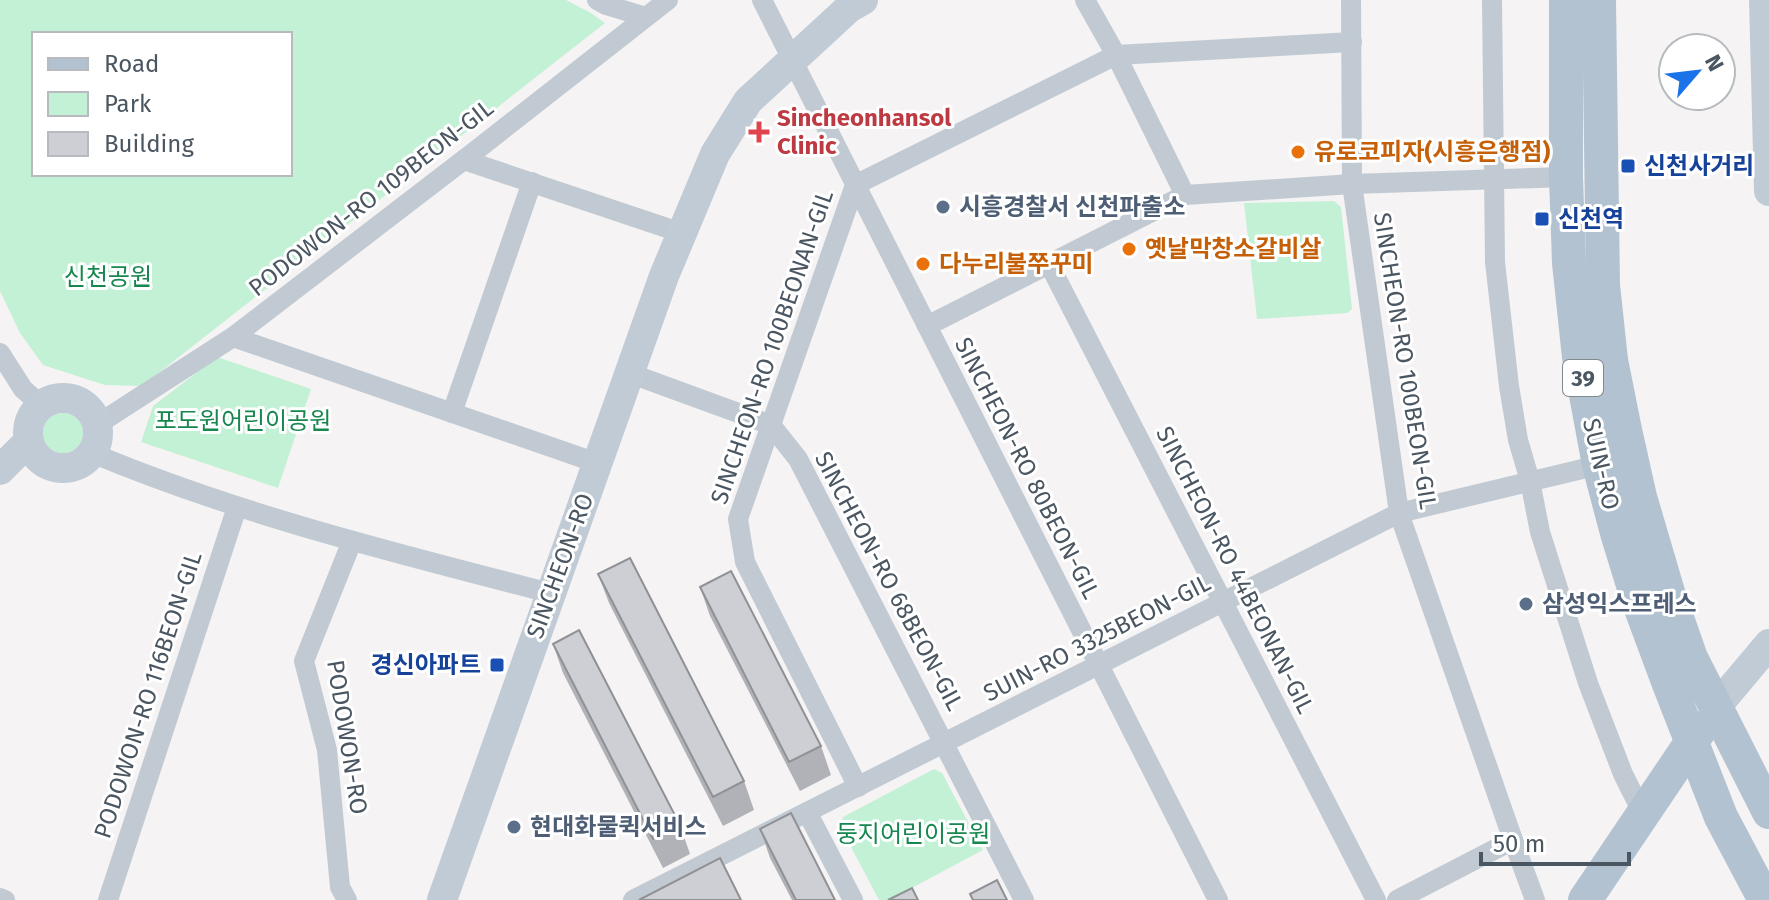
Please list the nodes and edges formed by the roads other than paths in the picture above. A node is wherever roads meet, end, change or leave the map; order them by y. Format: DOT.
graph roads {
  1 [pos="597,0"];
  2 [pos="668,0"];
  3 [pos="762,0"];
  4 [pos="863,0"];
  5 [pos="1085,0"];
  6 [pos="1351,0"];
  7 [pos="1492,0"];
  8 [pos="1566,0"];
  9 [pos="1599,0"];
  10 [pos="1764,0"];
  11 [pos="646,17"];
  12 [pos="1352,42"];
  13 [pos="1116,55"];
  14 [pos="792,59"];
  15 [pos="464,160"];
  16 [pos="1566,177"];
  17 [pos="1493,179"];
  18 [pos="532,182"];
  19 [pos="1352,184"];
  20 [pos="855,185"];
  21 [pos="1769,191"];
  22 [pos="1185,195"];
  23 [pos="682,233"];
  24 [pos="1049,264"];
  25 [pos="927,326"];
  26 [pos="233,337"];
  27 [pos="0,353"];
  28 [pos="629,373"];
  29 [pos="41,405"];
  30 [pos="452,413"];
  31 [pos="771,425"];
  32 [pos="95,438"];
  33 [pos="29,441"];
  34 [pos="597,463"];
  35 [pos="1599,465"];
  36 [pos="0,470"];
  37 [pos="1530,481"];
  38 [pos="237,507"];
  39 [pos="1399,513"];
  40 [pos="352,541"];
  41 [pos="550,593"];
  42 [pos="1223,603"];
  43 [pos="1769,644"];
  44 [pos="1098,666"];
  45 [pos="1716,707"];
  46 [pos="1692,741"];
  47 [pos="945,744"];
  48 [pos="858,787"];
  49 [pos="807,812"];
  50 [pos="1769,812"];
  51 [pos="1643,814"];
  52 [pos="1513,840"];
  53 [pos="108,900"];
  54 [pos="347,900"];
  55 [pos="442,900"];
  56 [pos="633,900"];
  57 [pos="853,900"];
  58 [pos="1024,900"];
  59 [pos="1218,900"];
  60 [pos="1376,900"];
  61 [pos="1397,900"];
  62 [pos="1535,900"];
  63 [pos="1585,900"];
  64 [pos="1765,900"];
  1 -- 11 [label="street"];
  2 -- 11 [label="street, PODOWON-RO 109BEON-GIL"];
  3 -- 14 [label="street, SINCHEON-RO 80BEON-GIL"];
  4 -- 14 [label="street, SINCHEON-RO"];
  5 -- 13 [label="street"];
  6 -- 12 [label="street, SINCHEON-RO 100BEON-GIL"];
  7 -- 17 [label="street"];
  8 -- 16 [label="main road, SUIN-RO / 39"];
  9 -- 45 [label="main road, SUIN-RO / 39"];
  10 -- 21 [label="street"];
  11 -- 15 [label="street, PODOWON-RO 109BEON-GIL"];
  12 -- 13 [label="street, SINCHEON-RO 100BEONAN-GIL"];
  12 -- 19 [label="street, SINCHEON-RO 100BEON-GIL"];
  13 -- 20 [label="street, SINCHEON-RO 100BEONAN-GIL"];
  13 -- 22 [label="street"];
  14 -- 20 [label="street, SINCHEON-RO 80BEON-GIL"];
  14 -- 23 [label="street, SINCHEON-RO"];
  15 -- 18 [label="street"];
  15 -- 26 [label="street, PODOWON-RO 109BEON-GIL"];
  16 -- 17 [label="street"];
  16 -- 35 [label="main road, SUIN-RO / 39"];
  17 -- 19 [label="street"];
  17 -- 37 [label="street"];
  18 -- 23 [label="street"];
  18 -- 30 [label="street"];
  19 -- 22 [label="street"];
  19 -- 39 [label="street, SINCHEON-RO 100BEON-GIL"];
  20 -- 25 [label="street, SINCHEON-RO 80BEON-GIL"];
  20 -- 31 [label="street, SINCHEON-RO 100BEONAN-GIL"];
  22 -- 24 [label="street"];
  23 -- 28 [label="street, SINCHEON-RO"];
  24 -- 25 [label="street"];
  24 -- 42 [label="street, SINCHEON-RO 44BEONAN-GIL"];
  25 -- 44 [label="street, SINCHEON-RO 80BEON-GIL"];
  26 -- 30 [label="street"];
  26 -- 32 [label="street, PODOWON-RO 109BEON-GIL"];
  27 -- 29 [label="street"];
  28 -- 31 [label="street"];
  28 -- 34 [label="street, SINCHEON-RO"];
  29 -- 32 [label="street"];
  29 -- 33 [label="street"];
  30 -- 34 [label="street"];
  31 -- 47 [label="street, SINCHEON-RO 68BEON-GIL"];
  31 -- 48 [label="street, SINCHEON-RO 100BEONAN-GIL"];
  32 -- 33 [label="street"];
  32 -- 38 [label="street"];
  33 -- 36 [label="street"];
  34 -- 41 [label="street, SINCHEON-RO"];
  35 -- 37 [label="street, SUIN-RO 3325BEON-GIL"];
  35 -- 46 [label="main road, SUIN-RO / 39"];
  37 -- 39 [label="street, SUIN-RO 3325BEON-GIL"];
  37 -- 51 [label="street"];
  38 -- 40 [label="street"];
  38 -- 53 [label="street, PODOWON-RO 116BEON-GIL"];
  39 -- 42 [label="street, SUIN-RO 3325BEON-GIL"];
  39 -- 52 [label="street, SINCHEON-RO 100BEON-GIL"];
  40 -- 41 [label="street"];
  40 -- 54 [label="street, PODOWON-RO"];
  41 -- 55 [label="street, SINCHEON-RO"];
  42 -- 44 [label="street, SUIN-RO 3325BEON-GIL"];
  42 -- 60 [label="street, SINCHEON-RO 44BEONAN-GIL"];
  43 -- 45 [label="street"];
  44 -- 47 [label="street, SUIN-RO 3325BEON-GIL"];
  44 -- 59 [label="street, SINCHEON-RO 80BEON-GIL"];
  45 -- 46 [label="main road"];
  45 -- 50 [label="main road, SUIN-RO"];
  46 -- 51 [label="main road"];
  46 -- 64 [label="main road, SUIN-RO"];
  47 -- 48 [label="street, SUIN-RO 3325BEON-GIL"];
  47 -- 58 [label="street, SINCHEON-RO 68BEON-GIL"];
  48 -- 49 [label="street, SUIN-RO 3325BEON-GIL"];
  49 -- 56 [label="street, SUIN-RO 3325BEON-GIL"];
  49 -- 57 [label="street"];
  51 -- 63 [label="main road"];
  52 -- 61 [label="street"];
  52 -- 62 [label="street, SINCHEON-RO 100BEON-GIL"];
}
